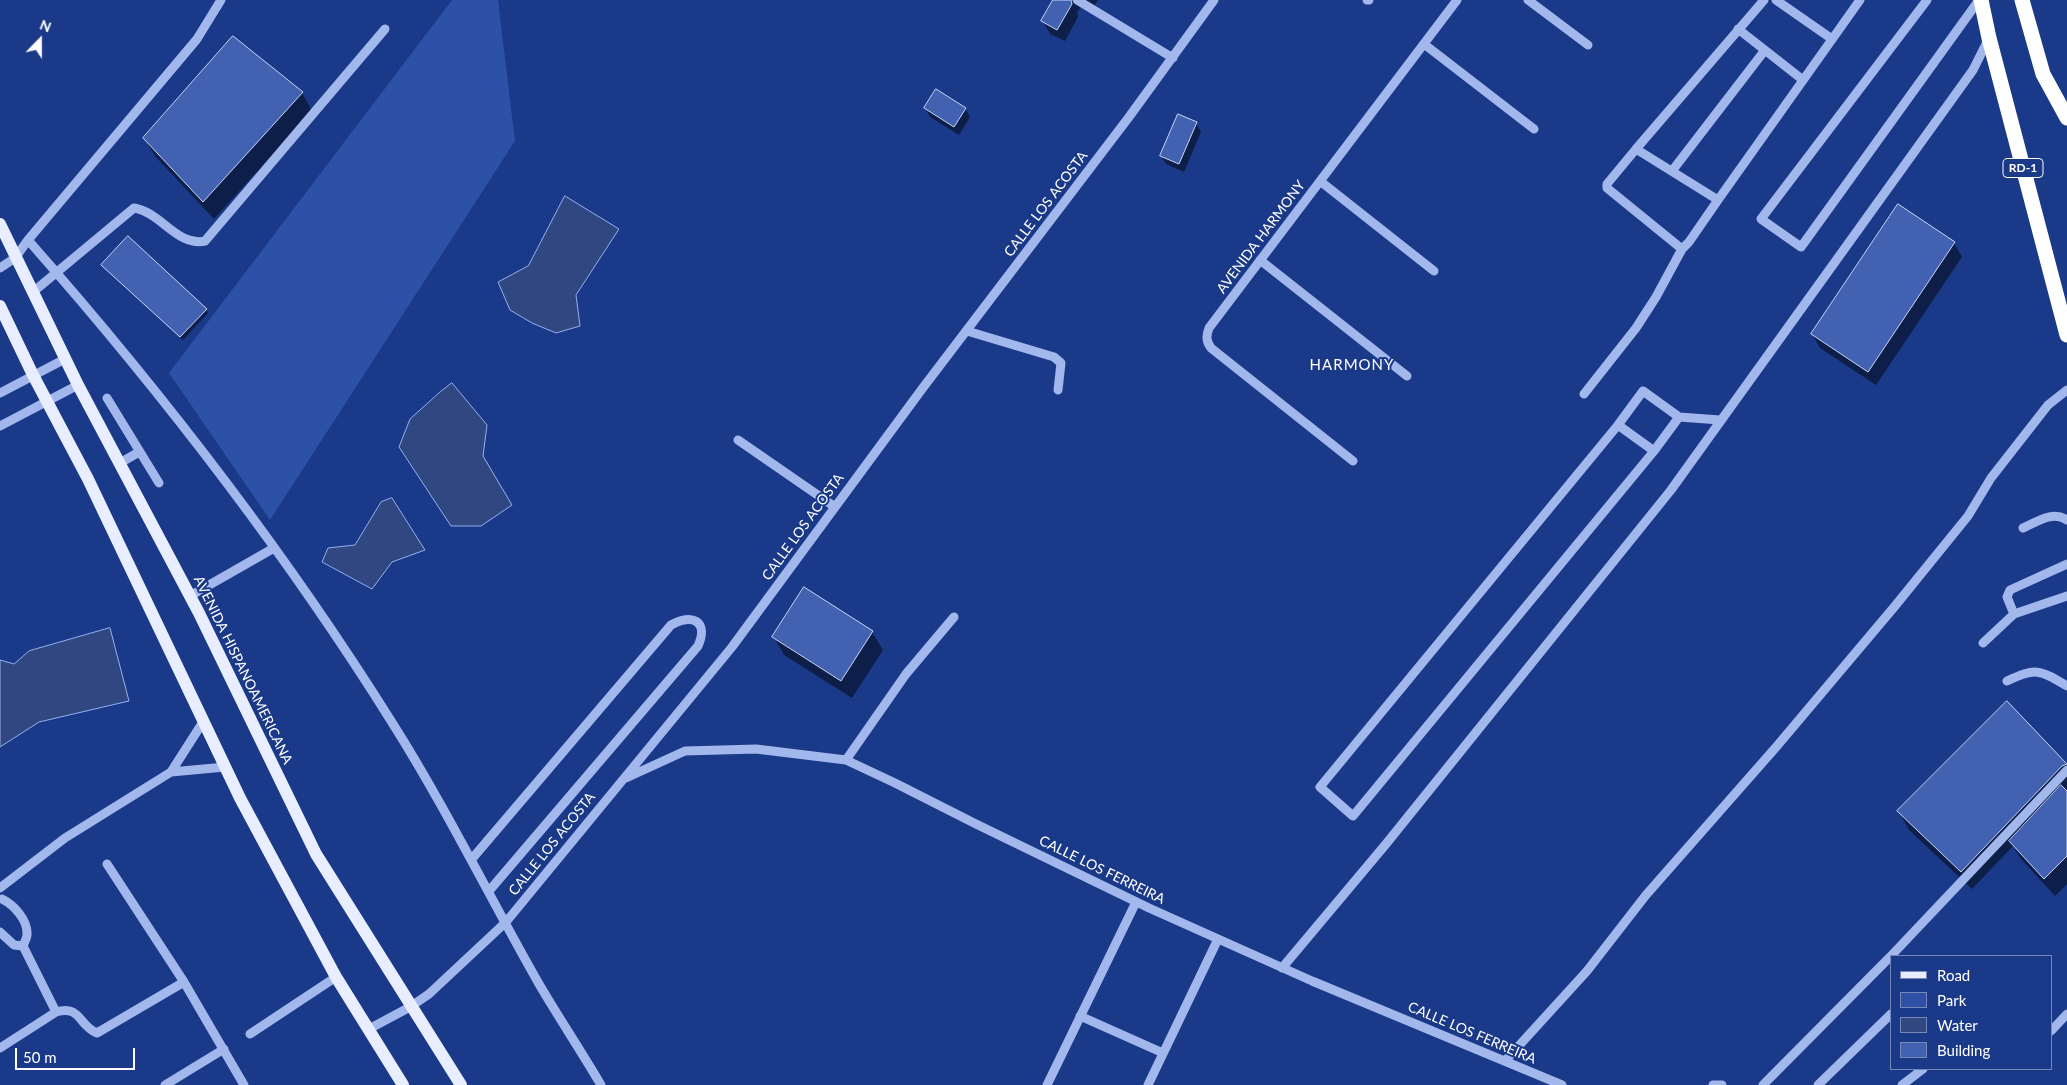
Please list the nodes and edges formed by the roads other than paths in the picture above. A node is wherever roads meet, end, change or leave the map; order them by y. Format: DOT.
graph roads {
  1 [pos="221,0"];
  2 [pos="1077,0"];
  3 [pos="1214,0"];
  4 [pos="1457,0"];
  5 [pos="1528,0"];
  6 [pos="1764,0"];
  7 [pos="1776,0"];
  8 [pos="1860,0"];
  9 [pos="1927,0"];
  10 [pos="1980,0"];
  11 [pos="2022,0"];
  12 [pos="385,28"];
  13 [pos="1738,29"];
  14 [pos="1989,38"];
  15 [pos="1832,39"];
  16 [pos="1424,44"];
  17 [pos="1588,45"];
  18 [pos="1765,50"];
  19 [pos="1173,58"];
  20 [pos="1803,80"];
  21 [pos="2067,118"];
  22 [pos="1534,129"];
  23 [pos="1636,148"];
  24 [pos="1672,171"];
  25 [pos="1320,181"];
  26 [pos="1718,200"];
  27 [pos="0,224"];
  28 [pos="28,240"];
  29 [pos="1682,249"];
  30 [pos="15,258"];
  31 [pos="1260,260"];
  32 [pos="0,268"];
  33 [pos="1434,271"];
  34 [pos="57,273"];
  35 [pos="33,292"];
  36 [pos="0,306"];
  37 [pos="967,331"];
  38 [pos="2067,335"];
  39 [pos="65,358"];
  40 [pos="33,375"];
  41 [pos="1407,376"];
  42 [pos="78,386"];
  43 [pos="1058,390"];
  44 [pos="2067,390"];
  45 [pos="0,392"];
  46 [pos="1584,394"];
  47 [pos="107,398"];
  48 [pos="47,402"];
  49 [pos="1679,417"];
  50 [pos="1720,420"];
  51 [pos="1618,425"];
  52 [pos="0,426"];
  53 [pos="738,440"];
  54 [pos="1654,451"];
  55 [pos="140,452"];
  56 [pos="1353,461"];
  57 [pos="120,463"];
  58 [pos="159,483"];
  59 [pos="835,507"];
  60 [pos="2067,520"];
  61 [pos="2024,528"];
  62 [pos="274,548"];
  63 [pos="2067,564"];
  64 [pos="190,596"];
  65 [pos="2067,596"];
  66 [pos="2014,614"];
  67 [pos="954,617"];
  68 [pos="1982,643"];
  69 [pos="2007,681"];
  70 [pos="2067,686"];
  71 [pos="203,722"];
  72 [pos="846,760"];
  73 [pos="225,767"];
  74 [pos="2067,770"];
  75 [pos="171,772"];
  76 [pos="623,779"];
  77 [pos="471,860"];
  78 [pos="107,864"];
  79 [pos="0,888"];
  80 [pos="489,891"];
  81 [pos="1,899"];
  82 [pos="1136,902"];
  83 [pos="506,922"];
  84 [pos="0,932"];
  85 [pos="1218,939"];
  86 [pos="23,946"];
  87 [pos="1892,955"];
  88 [pos="1890,957"];
  89 [pos="1282,968"];
  90 [pos="336,977"];
  91 [pos="184,982"];
  92 [pos="410,1007"];
  93 [pos="56,1012"];
  94 [pos="2067,1014"];
  95 [pos="1890,1015"];
  96 [pos="1080,1016"];
  97 [pos="369,1029"];
  98 [pos="2052,1030"];
  99 [pos="250,1034"];
  100 [pos="0,1048"];
  101 [pos="224,1049"];
  102 [pos="1163,1054"];
  103 [pos="1505,1061"];
  104 [pos="1922,1070"];
  105 [pos="166,1085"];
  106 [pos="244,1085"];
  107 [pos="403,1085"];
  108 [pos="461,1085"];
  109 [pos="602,1085"];
  110 [pos="1047,1085"];
  111 [pos="1148,1085"];
  112 [pos="1562,1085"];
  113 [pos="1713,1085"];
  114 [pos="1722,1085"];
  115 [pos="1763,1085"];
  116 [pos="1818,1085"];
  117 [pos="1902,1085"];
  1 -- 28 [label="street"];
  2 -- 19 [label="street"];
  3 -- 19 [label="street, CALLE LOS ACOSTA"];
  4 -- 16 [label="street, AVENIDA HARMONY"];
  5 -- 17 [label="street"];
  6 -- 13 [label="street"];
  7 -- 15 [label="street"];
  8 -- 15 [label="street"];
  9 -- 10 [label="street"];
  10 -- 14 [label="highway, RD-1"];
  11 -- 21 [label="highway"];
  12 -- 34 [label="street"];
  13 -- 18 [label="street"];
  13 -- 23 [label="street"];
  14 -- 38 [label="highway, RD-1"];
  14 -- 50 [label="street"];
  15 -- 20 [label="street"];
  16 -- 22 [label="street"];
  16 -- 25 [label="street, AVENIDA HARMONY"];
  18 -- 20 [label="street"];
  18 -- 24 [label="street"];
  19 -- 37 [label="street, CALLE LOS ACOSTA"];
  20 -- 26 [label="street"];
  23 -- 24 [label="street"];
  23 -- 29 [label="street"];
  24 -- 26 [label="street"];
  25 -- 31 [label="street, AVENIDA HARMONY"];
  25 -- 33 [label="street"];
  26 -- 29 [label="street"];
  27 -- 30 [label="main road, AVENIDA HISPANOAMERICANA"];
  28 -- 30 [label="street"];
  28 -- 34 [label="street"];
  29 -- 46 [label="street"];
  30 -- 32 [label="street"];
  30 -- 35 [label="main road, AVENIDA HISPANOAMERICANA"];
  31 -- 41 [label="street"];
  31 -- 56 [label="street, AVENIDA HARMONY"];
  34 -- 35 [label="street"];
  34 -- 62 [label="street"];
  35 -- 39 [label="main road, AVENIDA HISPANOAMERICANA"];
  36 -- 40 [label="main road"];
  37 -- 43 [label="street"];
  37 -- 59 [label="street, CALLE LOS ACOSTA"];
  39 -- 40 [label="street"];
  39 -- 42 [label="main road, AVENIDA HISPANOAMERICANA"];
  40 -- 45 [label="street"];
  40 -- 48 [label="main road"];
  42 -- 48 [label="street"];
  42 -- 57 [label="main road, AVENIDA HISPANOAMERICANA"];
  44 -- 103 [label="street"];
  47 -- 55 [label="street"];
  48 -- 52 [label="street"];
  48 -- 71 [label="main road"];
  49 -- 50 [label="street"];
  49 -- 51 [label="street"];
  49 -- 54 [label="street"];
  50 -- 89 [label="street"];
  51 -- 54 [label="street"];
  51 -- 54 [label="street"];
  53 -- 59 [label="street"];
  55 -- 57 [label="street"];
  55 -- 58 [label="street"];
  57 -- 64 [label="main road, AVENIDA HISPANOAMERICANA"];
  59 -- 76 [label="street, CALLE LOS ACOSTA"];
  60 -- 61 [label="street"];
  62 -- 64 [label="street"];
  62 -- 77 [label="street"];
  63 -- 66 [label="street"];
  64 -- 92 [label="main road, AVENIDA HISPANOAMERICANA"];
  65 -- 66 [label="street"];
  66 -- 68 [label="street"];
  67 -- 72 [label="street"];
  69 -- 70 [label="street"];
  71 -- 73 [label="main road"];
  71 -- 75 [label="street"];
  72 -- 76 [label="street, CALLE LOS FERREIRA"];
  72 -- 82 [label="street, CALLE LOS FERREIRA"];
  73 -- 75 [label="street"];
  73 -- 90 [label="main road"];
  74 -- 87 [label="street"];
  75 -- 79 [label="street"];
  76 -- 83 [label="street, CALLE LOS ACOSTA"];
  77 -- 80 [label="street"];
  77 -- 80 [label="street"];
  78 -- 91 [label="street"];
  80 -- 83 [label="street"];
  81 -- 86 [label="street"];
  82 -- 85 [label="street, CALLE LOS FERREIRA"];
  82 -- 96 [label="street"];
  83 -- 92 [label="street, CALLE LOS ACOSTA"];
  83 -- 109 [label="street"];
  84 -- 86 [label="street"];
  85 -- 89 [label="street, CALLE LOS FERREIRA"];
  85 -- 102 [label="street"];
  86 -- 93 [label="street"];
  88 -- 115 [label="street"];
  89 -- 103 [label="street, CALLE LOS FERREIRA"];
  90 -- 97 [label="main road"];
  90 -- 99 [label="street"];
  91 -- 93 [label="street"];
  91 -- 101 [label="street"];
  92 -- 97 [label="street, CALLE LOS ACOSTA"];
  92 -- 108 [label="main road, AVENIDA HISPANOAMERICANA"];
  93 -- 100 [label="street"];
  94 -- 98 [label="street"];
  95 -- 116 [label="street"];
  96 -- 102 [label="street"];
  96 -- 110 [label="street"];
  97 -- 107 [label="main road"];
  101 -- 105 [label="street"];
  101 -- 106 [label="street"];
  102 -- 111 [label="street"];
  103 -- 112 [label="street, CALLE LOS FERREIRA"];
  104 -- 117 [label="street"];
  113 -- 114 [label="street"];
}
